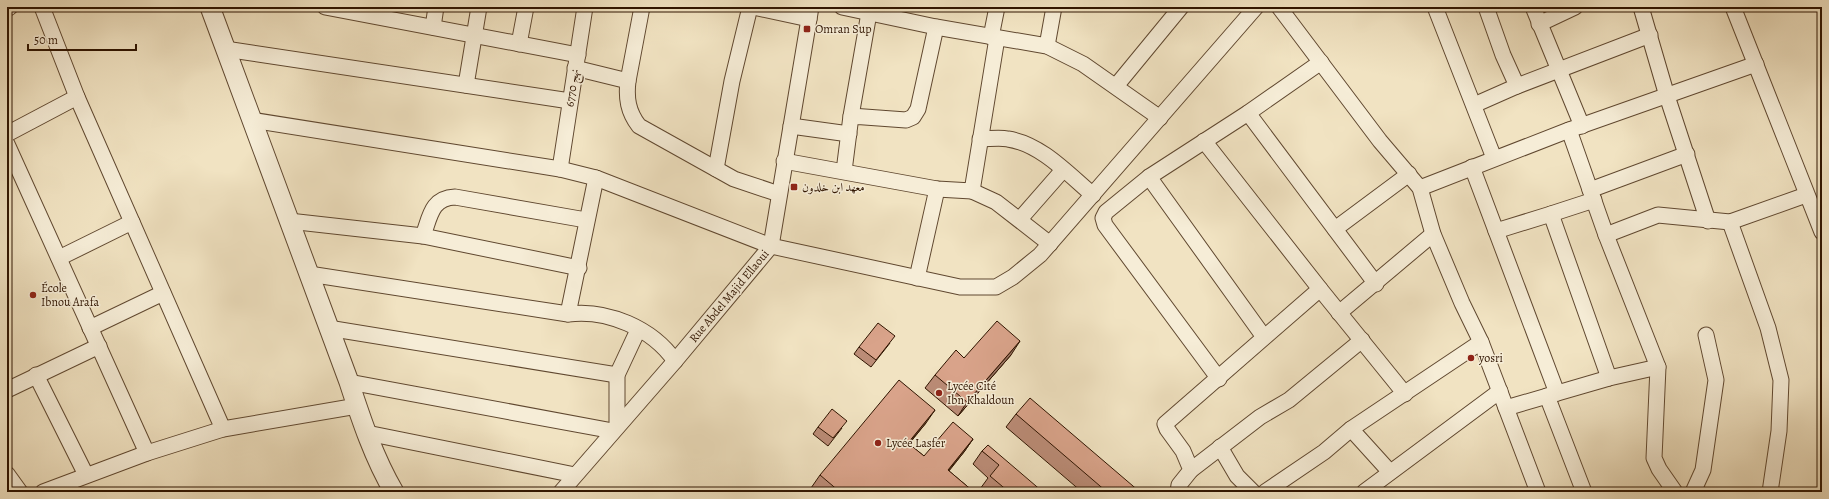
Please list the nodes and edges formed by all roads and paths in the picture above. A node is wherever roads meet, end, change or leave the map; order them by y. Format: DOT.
graph roads {
  1 [pos="10,7"];
  2 [pos="42,7"];
  3 [pos="210,7"];
  4 [pos="325,7"];
  5 [pos="436,7"];
  6 [pos="479,7"];
  7 [pos="526,7"];
  8 [pos="585,7"];
  9 [pos="642,7"];
  10 [pos="750,7"];
  11 [pos="753,7"];
  12 [pos="842,7"];
  13 [pos="997,7"];
  14 [pos="1054,7"];
  15 [pos="1065,7"];
  16 [pos="1181,7"];
  17 [pos="1256,7"];
  18 [pos="1279,7"];
  19 [pos="1435,7"];
  20 [pos="1486,7"];
  21 [pos="1533,7"];
  22 [pos="1575,7"];
  23 [pos="1641,7"];
  24 [pos="1733,7"];
  25 [pos="7,9"];
  26 [pos="343,9"];
  27 [pos="872,12"];
  28 [pos="387,13"];
  29 [pos="810,13"];
  30 [pos="1051,23"];
  31 [pos="1539,24"];
  32 [pos="433,27"];
  33 [pos="936,27"];
  34 [pos="474,35"];
  35 [pos="1650,35"];
  36 [pos="994,38"];
  37 [pos="519,44"];
  38 [pos="1047,46"];
  39 [pos="225,49"];
  40 [pos="576,61"];
  41 [pos="1321,62"];
  42 [pos="1756,64"];
  43 [pos="1559,71"];
  44 [pos="628,81"];
  45 [pos="466,85"];
  46 [pos="1116,86"];
  47 [pos="1517,86"];
  48 [pos="1667,96"];
  49 [pos="77,97"];
  50 [pos="570,100"];
  51 [pos="1474,105"];
  52 [pos="1248,113"];
  53 [pos="851,116"];
  54 [pos="1160,118"];
  55 [pos="251,120"];
  56 [pos="791,126"];
  57 [pos="1576,128"];
  58 [pos="7,134"];
  59 [pos="849,134"];
  60 [pos="980,139"];
  61 [pos="1204,141"];
  62 [pos="7,144"];
  63 [pos="1687,154"];
  64 [pos="1494,158"];
  65 [pos="784,161"];
  66 [pos="1472,166"];
  67 [pos="560,169"];
  68 [pos="716,169"];
  69 [pos="1063,170"];
  70 [pos="844,171"];
  71 [pos="1409,174"];
  72 [pos="1149,177"];
  73 [pos="596,178"];
  74 [pos="1420,188"];
  75 [pos="937,189"];
  76 [pos="972,191"];
  77 [pos="779,194"];
  78 [pos="1093,195"];
  79 [pos="1592,195"];
  80 [pos="1806,195"];
  81 [pos="1551,214"];
  82 [pos="1020,219"];
  83 [pos="586,220"];
  84 [pos="289,221"];
  85 [pos="1708,221"];
  86 [pos="132,222"];
  87 [pos="1730,222"];
  88 [pos="1335,229"];
  89 [pos="1496,231"];
  90 [pos="1822,232"];
  91 [pos="1433,234"];
  92 [pos="1606,235"];
  93 [pos="423,236"];
  94 [pos="1050,244"];
  95 [pos="771,246"];
  96 [pos="59,258"];
  97 [pos="579,268"];
  98 [pos="309,274"];
  99 [pos="917,278"];
  100 [pos="1376,284"];
  101 [pos="1320,289"];
  102 [pos="163,293"];
  103 [pos="1339,313"];
  104 [pos="568,314"];
  105 [pos="90,328"];
  106 [pos="328,328"];
  107 [pos="638,330"];
  108 [pos="1706,335"];
  109 [pos="1264,337"];
  110 [pos="1362,340"];
  111 [pos="1481,342"];
  112 [pos="99,346"];
  113 [pos="675,361"];
  114 [pos="1658,366"];
  115 [pos="36,375"];
  116 [pos="616,375"];
  117 [pos="1219,378"];
  118 [pos="1609,378"];
  119 [pos="350,382"];
  120 [pos="7,390"];
  121 [pos="1500,391"];
  122 [pos="1405,394"];
  123 [pos="1552,395"];
  124 [pos="356,406"];
  125 [pos="1506,408"];
  126 [pos="223,429"];
  127 [pos="615,429"];
  128 [pos="1351,429"];
  129 [pos="367,434"];
  130 [pos="1220,447"];
  131 [pos="147,453"];
  132 [pos="1191,470"];
  133 [pos="1390,472"];
  134 [pos="7,474"];
  135 [pos="86,475"];
  136 [pos="575,475"];
  137 [pos="20,492"];
  138 [pos="43,492"];
  139 [pos="394,492"];
  140 [pos="561,492"];
  141 [pos="1178,492"];
  142 [pos="1253,492"];
  143 [pos="1265,492"];
  144 [pos="1364,492"];
  145 [pos="1538,492"];
  146 [pos="1584,492"];
  147 [pos="1675,492"];
  148 [pos="1693,492"];
  149 [pos="1770,492"];
  1 -- 25 [label="street"];
  2 -- 49 [label="street"];
  3 -- 39 [label="street"];
  4 -- 26 [label="street"];
  5 -- 32 [label="street"];
  6 -- 34 [label="street"];
  7 -- 37 [label="street"];
  8 -- 40 [label="street, نهج 6770"];
  9 -- 44 [label="street"];
  10 -- 68 [label="street"];
  11 -- 29 [label="street"];
  12 -- 27 [label="street"];
  13 -- 36 [label="street"];
  14 -- 30 [label="street"];
  15 -- 30 [label="street"];
  16 -- 46 [label="street"];
  17 -- 54 [label="street"];
  18 -- 41 [label="street"];
  19 -- 51 [label="street"];
  20 -- 47 [label="street"];
  21 -- 31 [label="street"];
  22 -- 31 [label="street"];
  23 -- 35 [label="street"];
  24 -- 42 [label="street"];
  26 -- 28 [label="street"];
  27 -- 33 [label="street"];
  27 -- 53 [label="street"];
  28 -- 32 [label="street"];
  29 -- 56 [label="street, Rue Abdel Majid Ellaoui"];
  30 -- 38 [label="street"];
  31 -- 43 [label="street"];
  32 -- 34 [label="street"];
  33 -- 36 [label="street"];
  33 -- 53 [label="street"];
  34 -- 37 [label="street"];
  34 -- 45 [label="street"];
  35 -- 43 [label="street"];
  35 -- 48 [label="street"];
  36 -- 38 [label="street"];
  36 -- 60 [label="street"];
  37 -- 40 [label="street"];
  38 -- 46 [label="street"];
  39 -- 45 [label="street"];
  39 -- 55 [label="street"];
  40 -- 44 [label="street"];
  40 -- 50 [label="street, نهج 6770"];
  41 -- 52 [label="street"];
  41 -- 71 [label="street"];
  42 -- 48 [label="street"];
  42 -- 80 [label="street"];
  43 -- 47 [label="street"];
  43 -- 57 [label="street"];
  44 -- 68 [label="street"];
  45 -- 50 [label="street"];
  46 -- 54 [label="street"];
  47 -- 51 [label="street"];
  48 -- 57 [label="street"];
  48 -- 63 [label="street"];
  49 -- 58 [label="street"];
  49 -- 86 [label="street"];
  50 -- 67 [label="street, نهج 6770"];
  51 -- 64 [label="street"];
  52 -- 61 [label="street"];
  52 -- 88 [label="street"];
  53 -- 59 [label="street"];
  54 -- 78 [label="street"];
  55 -- 67 [label="street"];
  55 -- 84 [label="street"];
  56 -- 59 [label="street"];
  56 -- 65 [label="street, Rue Abdel Majid Ellaoui"];
  57 -- 64 [label="street"];
  57 -- 79 [label="street"];
  59 -- 70 [label="street"];
  60 -- 69 [label="street"];
  60 -- 76 [label="street"];
  61 -- 72 [label="street"];
  61 -- 101 [label="street"];
  62 -- 96 [label="street"];
  63 -- 79 [label="street"];
  63 -- 85 [label="street"];
  64 -- 66 [label="street"];
  65 -- 70 [label="street"];
  65 -- 77 [label="street, Rue Abdel Majid Ellaoui"];
  66 -- 74 [label="street"];
  66 -- 89 [label="street"];
  67 -- 73 [label="street"];
  68 -- 77 [label="street"];
  69 -- 78 [label="street"];
  69 -- 82 [label="street"];
  70 -- 75 [label="street"];
  71 -- 74 [label="street"];
  71 -- 88 [label="street"];
  72 -- 109 [label="street"];
  72 -- 117 [label="street"];
  73 -- 83 [label="street"];
  73 -- 95 [label="street"];
  74 -- 91 [label="street"];
  75 -- 76 [label="street"];
  75 -- 99 [label="street"];
  76 -- 82 [label="street"];
  77 -- 95 [label="street, Rue Abdel Majid Ellaoui"];
  78 -- 94 [label="street"];
  79 -- 81 [label="street"];
  79 -- 92 [label="street"];
  80 -- 87 [label="street"];
  80 -- 90 [label="street"];
  81 -- 89 [label="street"];
  81 -- 118 [label="street"];
  82 -- 94 [label="street"];
  83 -- 93 [label="street"];
  83 -- 97 [label="street"];
  84 -- 93 [label="street"];
  84 -- 98 [label="street"];
  85 -- 87 [label="street"];
  85 -- 92 [label="street"];
  86 -- 96 [label="street"];
  86 -- 102 [label="street"];
  87 -- 149 [label="street"];
  88 -- 100 [label="street"];
  89 -- 123 [label="street"];
  91 -- 100 [label="street"];
  91 -- 111 [label="street"];
  92 -- 114 [label="street"];
  93 -- 97 [label="street"];
  94 -- 99 [label="street"];
  95 -- 99 [label="street"];
  95 -- 113 [label="street, Rue Abdel Majid Ellaoui"];
  96 -- 105 [label="street"];
  97 -- 104 [label="street"];
  98 -- 104 [label="street"];
  98 -- 106 [label="street"];
  100 -- 103 [label="street"];
  101 -- 103 [label="street"];
  101 -- 109 [label="street"];
  102 -- 105 [label="street"];
  102 -- 126 [label="street"];
  103 -- 110 [label="street"];
  104 -- 107 [label="street"];
  105 -- 112 [label="street"];
  106 -- 116 [label="street"];
  106 -- 119 [label="street"];
  107 -- 113 [label="street"];
  107 -- 116 [label="street"];
  108 -- 148 [label="street"];
  109 -- 117 [label="street"];
  110 -- 122 [label="street"];
  110 -- 130 [label="street"];
  111 -- 121 [label="street"];
  111 -- 122 [label="street"];
  112 -- 115 [label="street"];
  112 -- 131 [label="street"];
  113 -- 127 [label="street, Rue Abdel Majid Ellaoui"];
  114 -- 118 [label="street"];
  114 -- 147 [label="street"];
  115 -- 120 [label="street"];
  115 -- 135 [label="street"];
  116 -- 127 [label="street"];
  117 -- 132 [label="street"];
  118 -- 123 [label="street"];
  119 -- 124 [label="street"];
  119 -- 127 [label="street"];
  121 -- 125 [label="street"];
  121 -- 133 [label="street"];
  122 -- 128 [label="street"];
  123 -- 125 [label="street"];
  123 -- 146 [label="street"];
  124 -- 126 [label="street"];
  124 -- 129 [label="street"];
  125 -- 145 [label="street"];
  126 -- 131 [label="street"];
  127 -- 136 [label="street, Rue Abdel Majid Ellaoui"];
  128 -- 133 [label="street"];
  128 -- 143 [label="street"];
  129 -- 136 [label="street"];
  129 -- 139 [label="street"];
  130 -- 132 [label="street"];
  130 -- 142 [label="street"];
  131 -- 135 [label="street"];
  132 -- 141 [label="street"];
  133 -- 144 [label="street"];
  134 -- 137 [label="street"];
  135 -- 138 [label="street"];
  136 -- 140 [label="street, Rue Abdel Majid Ellaoui"];
}
